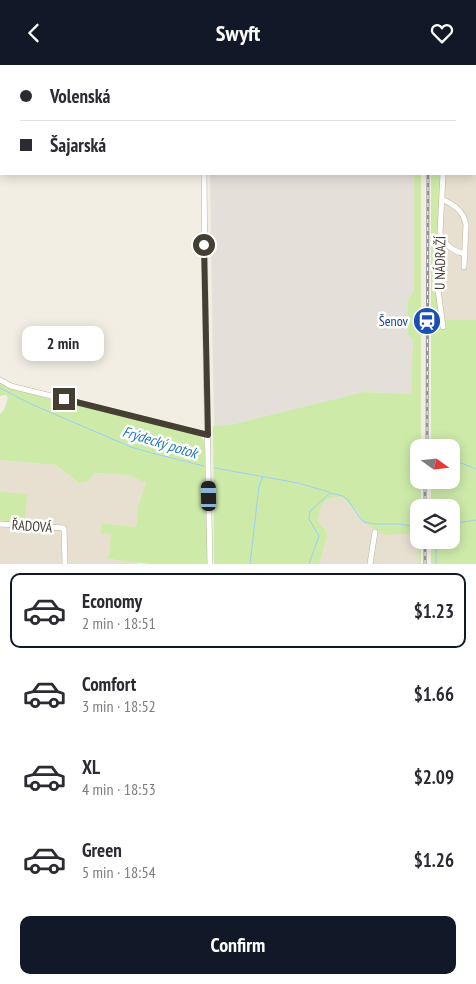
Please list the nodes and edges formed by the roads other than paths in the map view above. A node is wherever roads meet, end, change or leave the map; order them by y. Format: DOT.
graph roads {
  1 [pos="204,175"];
  2 [pos="442,175"];
  3 [pos="442,199"];
  4 [pos="440,233"];
  5 [pos="465,254"];
  6 [pos="464,267"];
  7 [pos="443,327"];
  8 [pos="0,380"];
  9 [pos="208,435"];
  10 [pos="0,524"];
  11 [pos="375,532"];
  12 [pos="65,564"];
  13 [pos="210,564"];
  14 [pos="370,564"];
  1 -- 9 [label="street"];
  2 -- 3 [label="street, U NÁDRAŽÍ"];
  3 -- 4 [label="street, U NÁDRAŽÍ"];
  3 -- 5 [label="street, U NÁDRAŽÍ"];
  4 -- 5 [label="street"];
  4 -- 7 [label="street, U NÁDRAŽÍ"];
  5 -- 6 [label="street, U NÁDRAŽÍ"];
  8 -- 9 [label="street"];
  9 -- 13 [label="street"];
  10 -- 12 [label="street, ŘADOVÁ"];
  11 -- 14 [label="street"];
}
